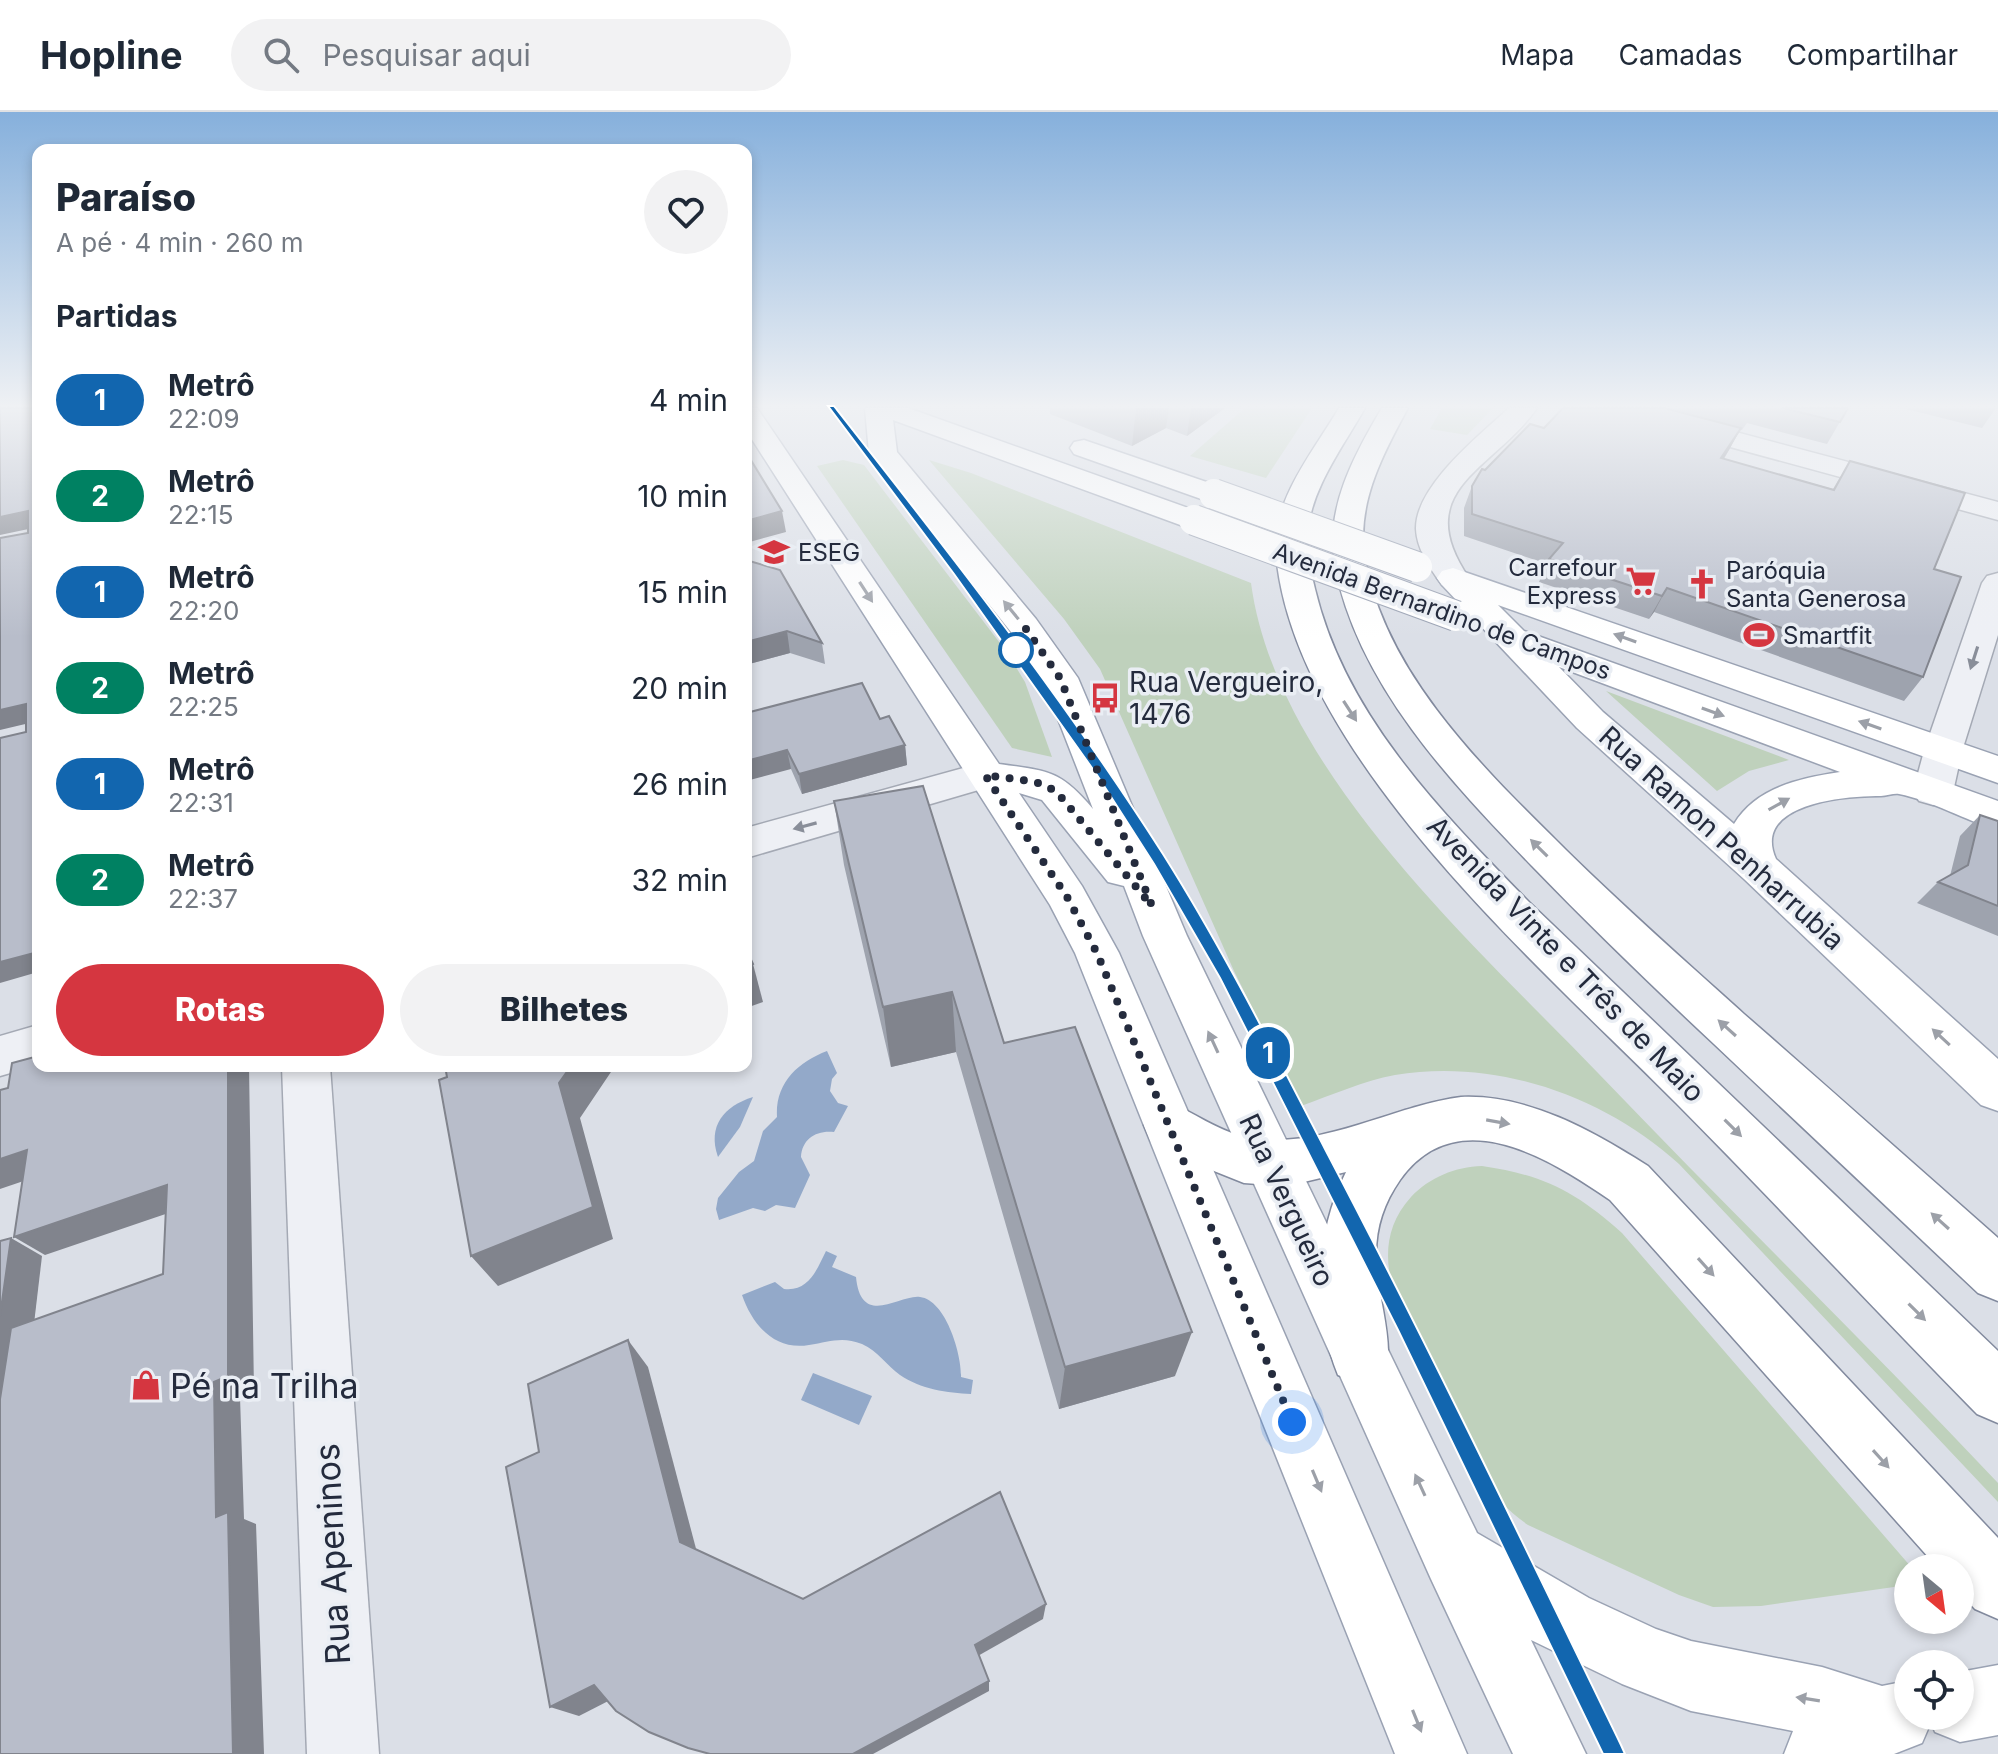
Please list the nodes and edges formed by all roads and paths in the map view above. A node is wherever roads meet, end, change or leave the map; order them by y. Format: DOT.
graph roads {
  1 [pos="795,485"];
  2 [pos="909,485"];
  3 [pos="1096,485"];
  4 [pos="1188,485"];
  5 [pos="1307,485"];
  6 [pos="1358,485"];
  7 [pos="1447,485"];
  8 [pos="1901,485"];
  9 [pos="1998,511"];
  10 [pos="1453,578"];
  11 [pos="1998,583"];
  12 [pos="1509,637"];
  13 [pos="1943,751"];
  14 [pos="1998,770"];
  15 [pos="985,775"];
  16 [pos="1933,792"];
  17 [pos="1998,816"];
  18 [pos="752,841"];
  19 [pos="1759,868"];
  20 [pos="1152,906"];
  21 [pos="32,1047"];
  22 [pos="0,1056"];
  23 [pos="306,1072"];
  24 [pos="1998,1090"];
  25 [pos="1169,1125"];
  26 [pos="1421,1127"];
  27 [pos="1269,1163"];
  28 [pos="1998,1274"];
  29 [pos="1359,1354"];
  30 [pos="1998,1393"];
  31 [pos="1454,1556"];
  32 [pos="1998,1586"];
  33 [pos="1998,1700"];
  34 [pos="1974,1704"];
  35 [pos="1893,1719"];
  36 [pos="343,1754"];
  37 [pos="1431,1754"];
  38 [pos="1550,1754"];
  39 [pos="1820,1754"];
  1 -- 15 [label="main road, one-way"];
  20 -- 2 [label="main road, Rua Vergueiro, one-way"];
  3 -- 12 [label="main road, Avenida Bernardino de Campos, bridge"];
  4 -- 10 [label="main road, Avenida Bernardino de Campos, bridge"];
  5 -- 30 [label="main road, Avenida Vinte e Três de Maio, one-way"];
  28 -- 6 [label="main road, Avenida Vinte e Três de Maio, one-way"];
  7 -- 10 [label="street"];
  8 -- 9 [label="street"];
  10 -- 12 [label="main road, Rua Ramon Penharrubia"];
  13 -- 10 [label="main road, Avenida Bernardino de Campos, one-way"];
  11 -- 13 [label="street, one-way"];
  12 -- 16 [label="main road, Avenida Bernardino de Campos, one-way"];
  12 -- 19 [label="main road, Rua Ramon Penharrubia"];
  13 -- 14 [label="main road, Avenida Bernardino de Campos"];
  13 -- 16 [label="street"];
  15 -- 18 [label="street, one-way"];
  15 -- 20 [label="main road"];
  15 -- 25 [label="main road"];
  16 -- 17 [label="main road, Avenida Bernardino de Campos"];
  19 -- 16 [label="main road, one-way"];
  24 -- 19 [label="main road, Rua Ramon Penharrubia, one-way"];
  27 -- 20 [label="main road, Rua Vergueiro, one-way"];
  21 -- 22 [label="street"];
  23 -- 36 [label="street, Rua Apeninos"];
  25 -- 27 [label="main road"];
  25 -- 37 [label="main road, one-way"];
  26 -- 27 [label="main road"];
  26 -- 29 [label="main road"];
  26 -- 32 [label="main road, one-way"];
  27 -- 29 [label="main road, Rua Vergueiro"];
  31 -- 29 [label="main road, Rua Vergueiro, one-way"];
  35 -- 31 [label="main road, one-way"];
  31 -- 38 [label="main road, Rua Vergueiro"];
  33 -- 34 [label="main road"];
  35 -- 39 [label="main road"];
}
